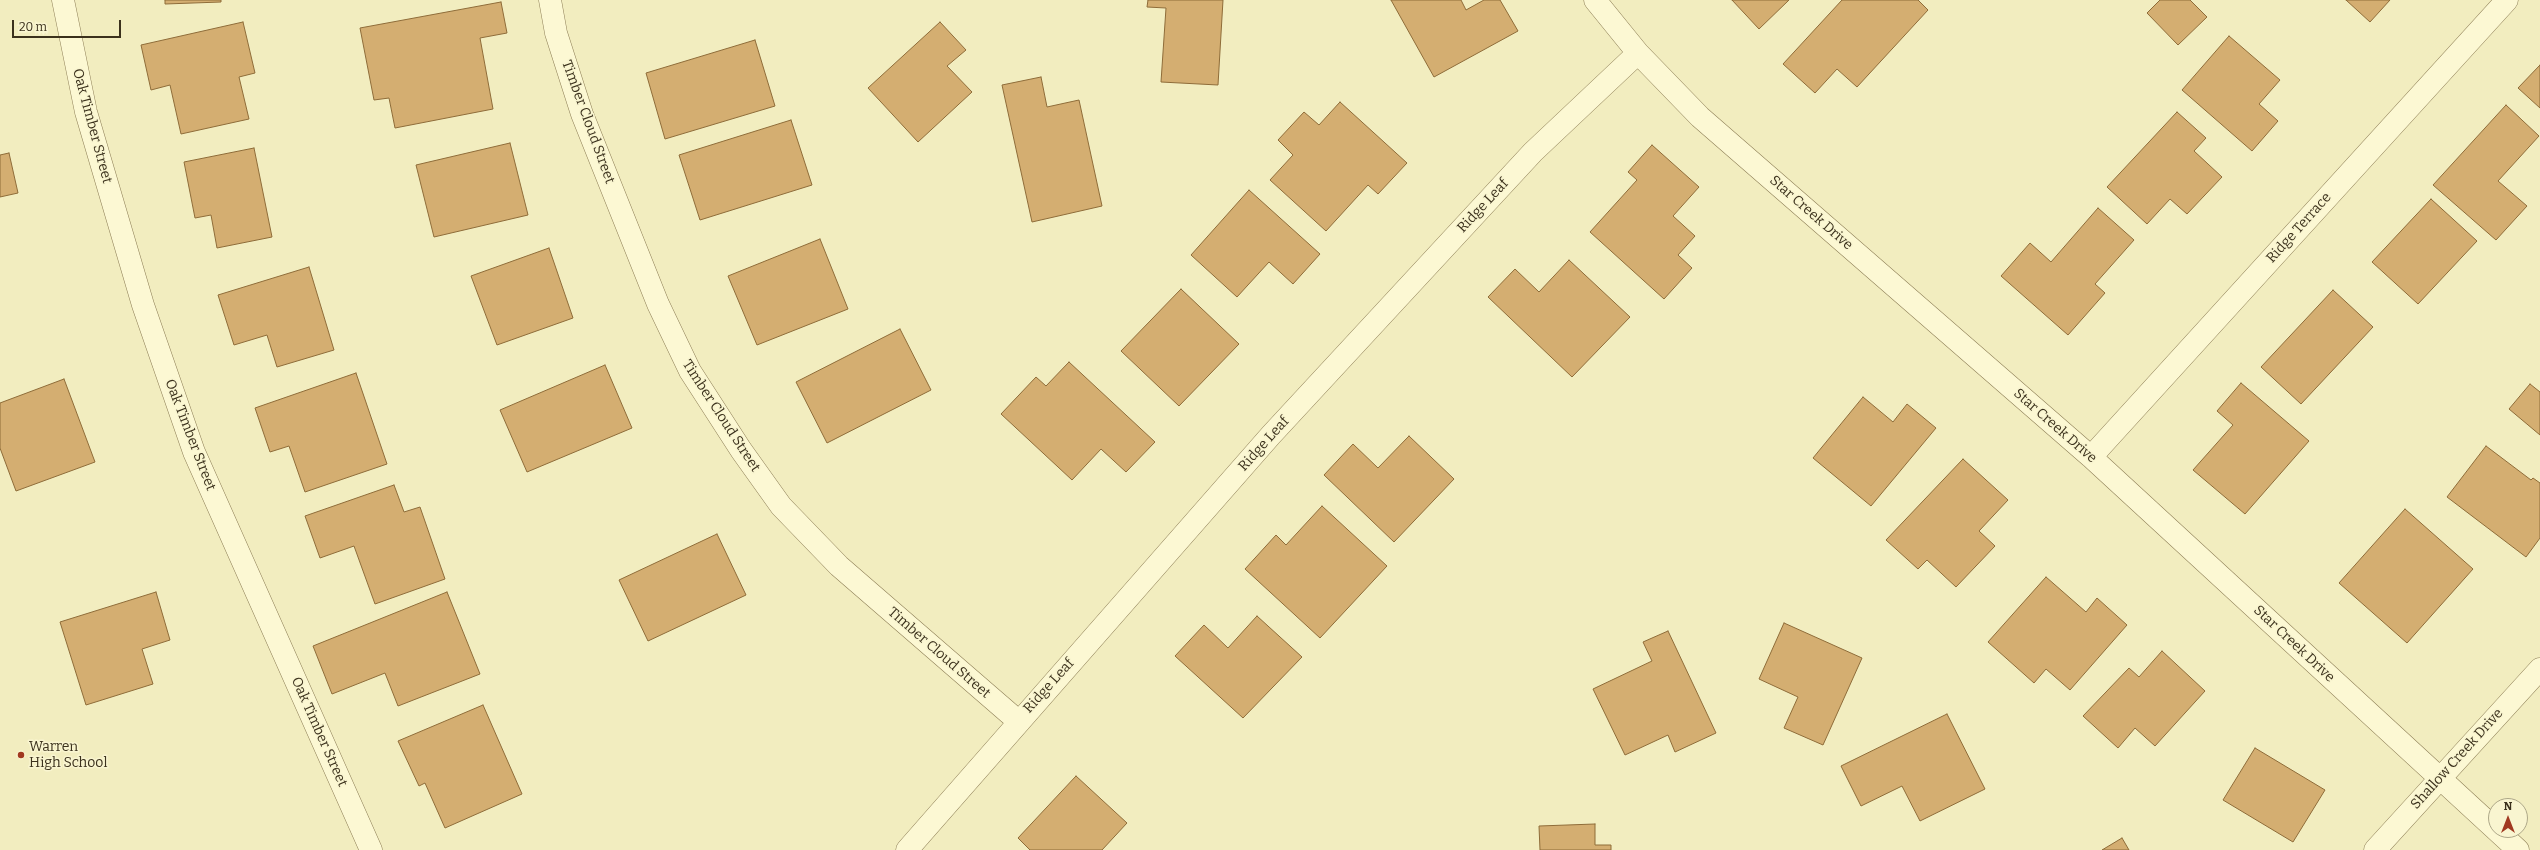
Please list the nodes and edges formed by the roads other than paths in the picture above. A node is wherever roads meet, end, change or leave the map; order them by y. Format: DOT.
graph roads {
  1 [pos="63,0"];
  2 [pos="550,0"];
  3 [pos="1595,0"];
  4 [pos="2507,0"];
  5 [pos="1638,53"];
  6 [pos="2091,457"];
  7 [pos="2540,668"];
  8 [pos="1018,721"];
  9 [pos="2439,779"];
  10 [pos="371,850"];
  11 [pos="907,850"];
  12 [pos="2375,850"];
  13 [pos="2518,850"];
  1 -- 10 [label="street, Oak Timber Street"];
  2 -- 8 [label="street, Timber Cloud Street"];
  3 -- 5 [label="street, Star Creek Drive"];
  4 -- 6 [label="street, Ridge Terrace"];
  5 -- 6 [label="street, Star Creek Drive"];
  5 -- 8 [label="street, Ridge Leaf"];
  6 -- 9 [label="street, Star Creek Drive"];
  7 -- 9 [label="street, Shallow Creek Drive"];
  8 -- 11 [label="street, Ridge Leaf"];
  9 -- 12 [label="street, Shallow Creek Drive"];
  9 -- 13 [label="street, Star Creek Drive"];
}
